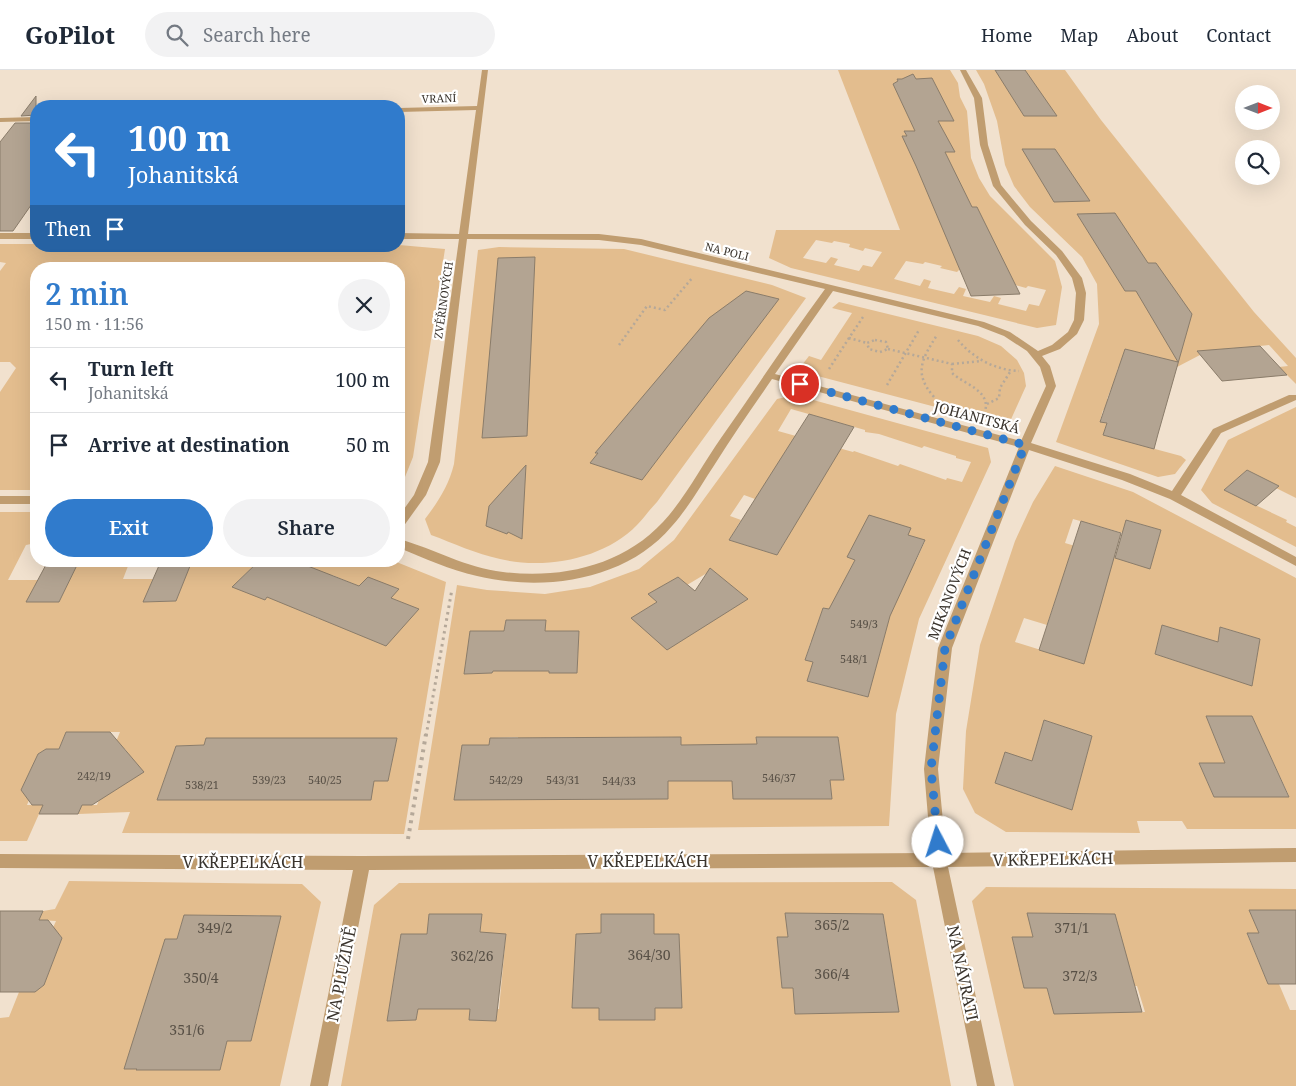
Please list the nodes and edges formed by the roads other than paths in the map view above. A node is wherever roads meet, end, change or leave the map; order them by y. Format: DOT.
graph roads {
  1 [pos="485,70"];
  2 [pos="963,70"];
  3 [pos="480,108"];
  4 [pos="405,110"];
  5 [pos="30,119"];
  6 [pos="0,120"];
  7 [pos="0,236"];
  8 [pos="30,236"];
  9 [pos="405,236"];
  10 [pos="464,236"];
  11 [pos="832,288"];
  12 [pos="1036,355"];
  13 [pos="769,375"];
  14 [pos="1293,397"];
  15 [pos="1025,445"];
  16 [pos="1174,496"];
  17 [pos="0,500"];
  18 [pos="30,500"];
  19 [pos="405,517"];
  20 [pos="405,545"];
  21 [pos="1296,562"];
  22 [pos="1296,855"];
  23 [pos="939,860"];
  24 [pos="0,861"];
  25 [pos="362,862"];
  26 [pos="319,1086"];
  27 [pos="986,1086"];
  1 -- 3 [label="street, ZVĚŘINOVÝCH"];
  2 -- 12 [label="street"];
  3 -- 4 [label="street, VRANÍ"];
  3 -- 10 [label="street, ZVĚŘINOVÝCH"];
  5 -- 6 [label="street"];
  7 -- 8 [label="street"];
  9 -- 10 [label="street, NA POLI"];
  10 -- 11 [label="street, NA POLI"];
  10 -- 19 [label="street, ZVĚŘINOVÝCH"];
  11 -- 12 [label="street, NA POLI"];
  11 -- 13 [label="street"];
  12 -- 15 [label="street, MIKANOVÝCH"];
  13 -- 15 [label="street, JOHANITSKÁ"];
  13 -- 20 [label="street"];
  14 -- 16 [label="street"];
  15 -- 16 [label="street, JOHANITSKÁ"];
  15 -- 23 [label="street, MIKANOVÝCH"];
  16 -- 21 [label="street, JOHANITSKÁ"];
  17 -- 18 [label="street"];
  22 -- 23 [label="street, V KŘEPELKÁCH"];
  23 -- 25 [label="street, V KŘEPELKÁCH"];
  23 -- 27 [label="street, NA NÁVRATI"];
  24 -- 25 [label="street, V KŘEPELKÁCH"];
  25 -- 26 [label="street, NA PLUŽINĚ"];
}
